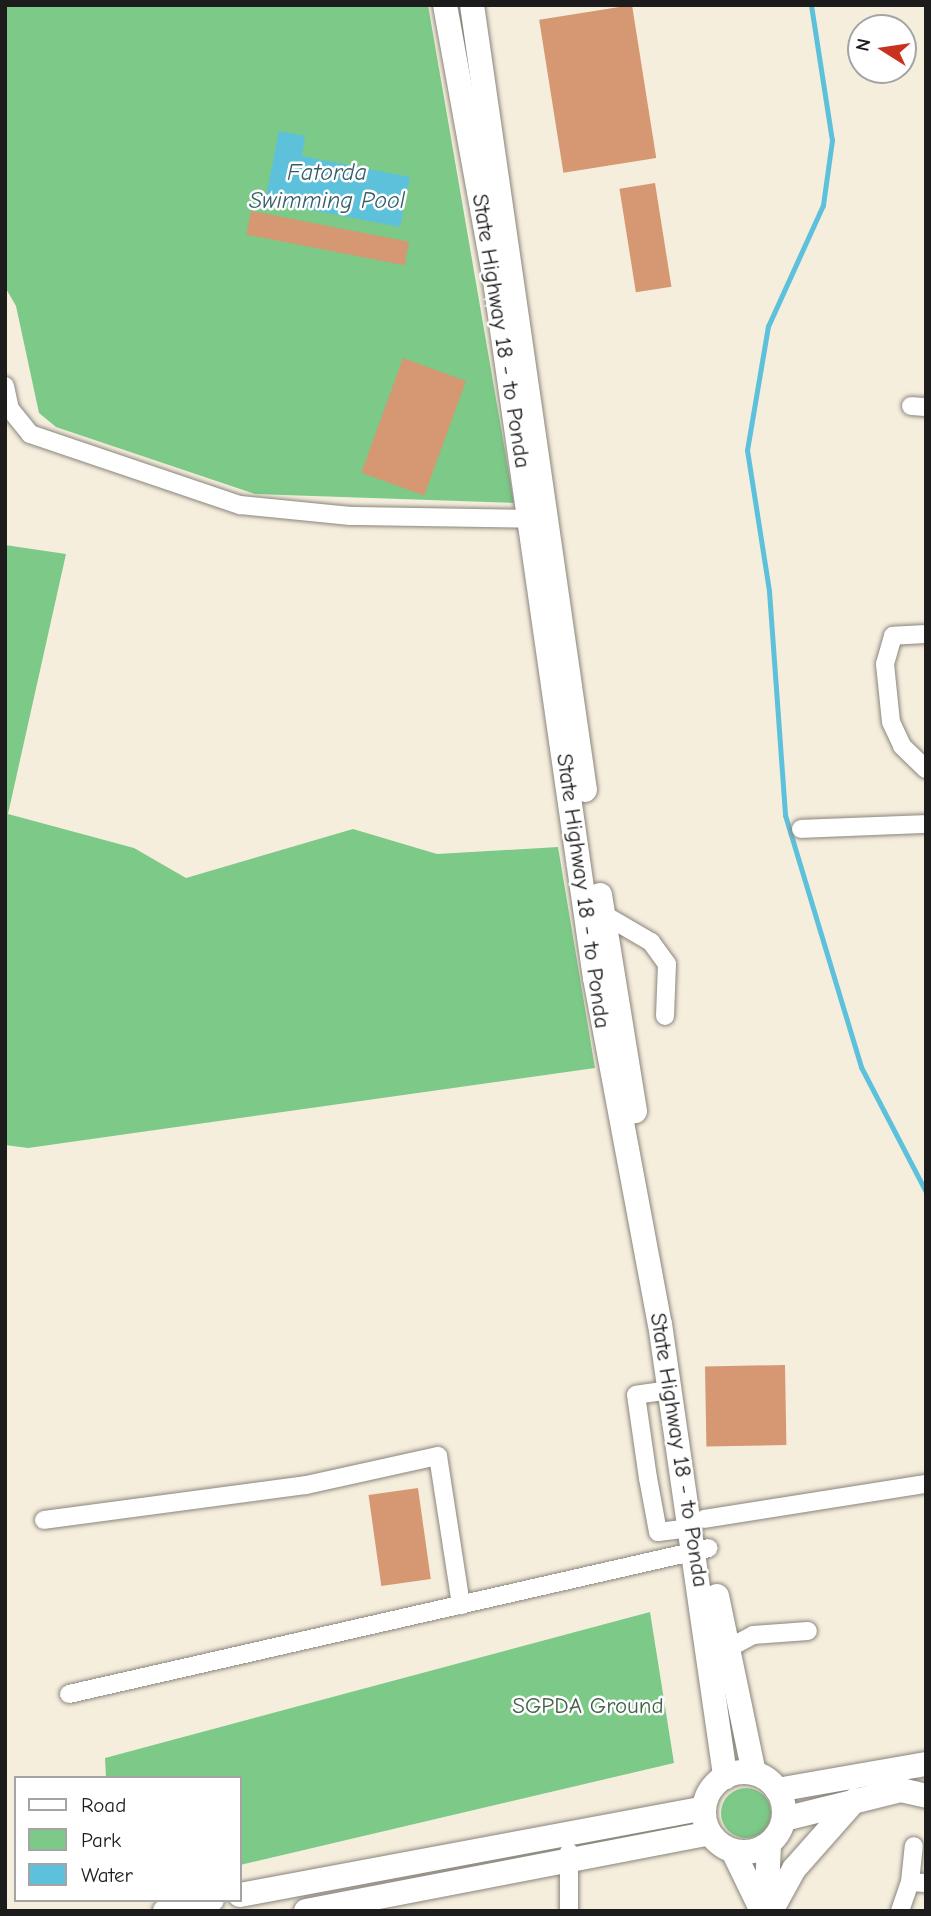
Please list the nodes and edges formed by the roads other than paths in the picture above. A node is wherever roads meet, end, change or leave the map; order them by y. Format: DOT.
graph roads {
  1 [pos="445,5"];
  2 [pos="472,5"];
  3 [pos="6,392"];
  4 [pos="540,519"];
  5 [pos="926,634"];
  6 [pos="926,769"];
  7 [pos="926,824"];
  8 [pos="801,829"];
  9 [pos="603,914"];
  10 [pos="665,1016"];
  11 [pos="670,1390"];
  12 [pos="926,1483"];
  13 [pos="44,1520"];
  14 [pos="700,1537"];
  15 [pos="461,1605"];
  16 [pos="808,1631"];
  17 [pos="727,1649"];
  18 [pos="69,1694"];
  19 [pos="926,1765"];
  20 [pos="754,1773"];
  21 [pos="725,1777"];
  22 [pos="777,1790"];
  23 [pos="926,1796"];
  24 [pos="856,1800"];
  25 [pos="704,1808"];
  26 [pos="784,1819"];
  27 [pos="709,1833"];
  28 [pos="568,1834"];
  29 [pos="769,1844"];
  30 [pos="914,1846"];
  31 [pos="733,1851"];
  32 [pos="569,1858"];
  33 [pos="918,1882"];
  34 [pos="242,1895"];
  35 [pos="203,1902"];
  36 [pos="309,1910"];
  37 [pos="165,1911"];
  38 [pos="569,1911"];
  39 [pos="766,1911"];
  40 [pos="900,1911"];
  1 -- 4 [label="main road, State Highway 18 - to Ponda"];
  2 -- 4 [label="main road, State Highway 18 - to Ponda"];
  3 -- 4 [label="street"];
  4 -- 9 [label="main road, State Highway 18 - to Ponda"];
  4 -- 11 [label="main road, State Highway 18 - to Ponda"];
  5 -- 6 [label="street"];
  7 -- 8 [label="street"];
  9 -- 10 [label="street"];
  9 -- 14 [label="main road, State Highway 18 - to Ponda"];
  11 -- 14 [label="main road, State Highway 18 - to Ponda"];
  11 -- 14 [label="street"];
  12 -- 14 [label="street"];
  13 -- 15 [label="street"];
  14 -- 15 [label="street"];
  14 -- 17 [label="main road, State Highway 18 - to Ponda"];
  14 -- 21 [label="main road, State Highway 18 - to Ponda"];
  15 -- 18 [label="street"];
  16 -- 17 [label="street"];
  17 -- 20 [label="main road, State Highway 18 - to Ponda"];
  19 -- 22 [label="main road"];
  20 -- 21 [label="main road"];
  20 -- 22 [label="main road"];
  21 -- 25 [label="main road"];
  22 -- 26 [label="main road"];
  23 -- 24 [label="main road"];
  24 -- 26 [label="main road"];
  24 -- 39 [label="main road"];
  25 -- 27 [label="main road"];
  25 -- 28 [label="main road"];
  26 -- 29 [label="main road"];
  27 -- 31 [label="main road"];
  27 -- 32 [label="main road"];
  28 -- 32 [label="street"];
  28 -- 34 [label="main road"];
  29 -- 31 [label="main road"];
  29 -- 39 [label="main road"];
  30 -- 33 [label="street"];
  31 -- 39 [label="main road"];
  32 -- 36 [label="main road"];
  32 -- 38 [label="street"];
  33 -- 40 [label="street"];
  35 -- 37 [label="main road"];
}
